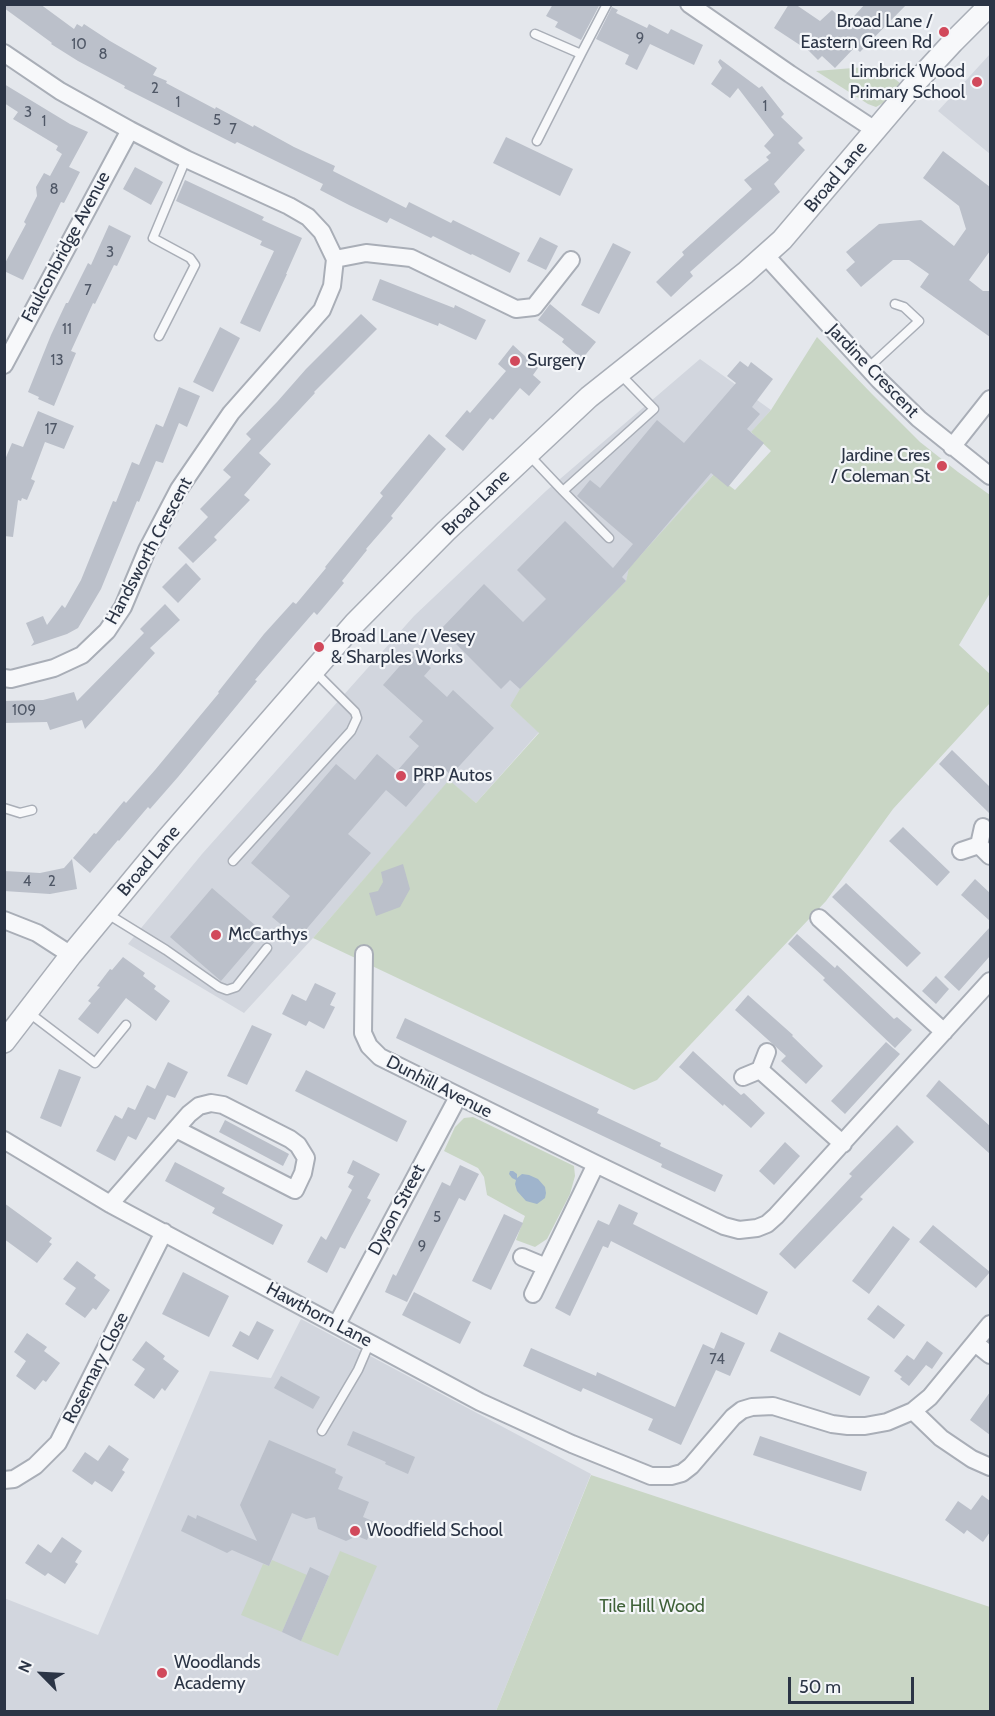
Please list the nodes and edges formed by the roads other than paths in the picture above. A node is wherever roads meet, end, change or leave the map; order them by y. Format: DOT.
graph roads {
  1 [pos="606,4"];
  2 [pos="689,4"];
  3 [pos="990,5"];
  4 [pos="536,34"];
  5 [pos="4,53"];
  6 [pos="581,54"];
  7 [pos="130,130"];
  8 [pos="875,130"];
  9 [pos="537,141"];
  10 [pos="186,159"];
  11 [pos="766,256"];
  12 [pos="335,259"];
  13 [pos="572,260"];
  14 [pos="895,304"];
  15 [pos="159,336"];
  16 [pos="4,366"];
  17 [pos="868,368"];
  18 [pos="619,373"];
  19 [pos="990,399"];
  20 [pos="952,447"];
  21 [pos="528,453"];
  22 [pos="990,476"];
  23 [pos="563,490"];
  24 [pos="609,538"];
  25 [pos="314,671"];
  26 [pos="4,678"];
  27 [pos="4,808"];
  28 [pos="32,810"];
  29 [pos="983,827"];
  30 [pos="985,850"];
  31 [pos="961,851"];
  32 [pos="233,861"];
  33 [pos="106,913"];
  34 [pos="819,918"];
  35 [pos="4,920"];
  36 [pos="267,948"];
  37 [pos="364,954"];
  38 [pos="71,955"];
  39 [pos="990,981"];
  40 [pos="28,1011"];
  41 [pos="126,1025"];
  42 [pos="944,1032"];
  43 [pos="4,1042"];
  44 [pos="767,1052"];
  45 [pos="760,1070"];
  46 [pos="743,1077"];
  47 [pos="458,1097"];
  48 [pos="176,1130"];
  49 [pos="4,1140"];
  50 [pos="843,1144"];
  51 [pos="596,1164"];
  52 [pos="110,1204"];
  53 [pos="164,1232"];
  54 [pos="522,1257"];
  55 [pos="546,1268"];
  56 [pos="533,1294"];
  57 [pos="337,1324"];
  58 [pos="990,1324"];
  59 [pos="370,1342"];
  60 [pos="975,1343"];
  61 [pos="990,1355"];
  62 [pos="913,1411"];
  63 [pos="322,1431"];
  64 [pos="990,1467"];
  65 [pos="4,1480"];
  1 -- 6 [label="lane"];
  2 -- 8 [label="street"];
  3 -- 8 [label="street, Broad Lane"];
  4 -- 6 [label="lane"];
  5 -- 7 [label="street"];
  6 -- 9 [label="lane"];
  7 -- 10 [label="street"];
  7 -- 16 [label="street, Faulconbridge Avenue"];
  8 -- 11 [label="street, Broad Lane"];
  10 -- 12 [label="street"];
  10 -- 15 [label="lane"];
  11 -- 17 [label="street, Jardine Crescent"];
  11 -- 18 [label="street, Broad Lane"];
  12 -- 13 [label="street"];
  12 -- 26 [label="street, Handsworth Crescent"];
  14 -- 17 [label="lane"];
  17 -- 20 [label="street, Jardine Crescent"];
  18 -- 21 [label="street, Broad Lane"];
  18 -- 23 [label="lane"];
  19 -- 20 [label="street"];
  20 -- 22 [label="street, Jardine Crescent"];
  21 -- 23 [label="lane"];
  21 -- 25 [label="street, Broad Lane"];
  23 -- 24 [label="lane"];
  25 -- 32 [label="lane"];
  25 -- 33 [label="street, Broad Lane"];
  27 -- 28 [label="lane"];
  29 -- 30 [label="street"];
  30 -- 31 [label="street"];
  33 -- 36 [label="lane"];
  33 -- 38 [label="street, Broad Lane"];
  34 -- 42 [label="street"];
  35 -- 38 [label="street"];
  37 -- 47 [label="street, Dunhill Avenue"];
  38 -- 40 [label="street, Broad Lane"];
  39 -- 42 [label="street, Dunhill Avenue"];
  40 -- 41 [label="lane"];
  40 -- 43 [label="street, Broad Lane"];
  42 -- 50 [label="street, Dunhill Avenue"];
  44 -- 45 [label="street"];
  45 -- 46 [label="street"];
  45 -- 50 [label="street"];
  47 -- 51 [label="street, Dunhill Avenue"];
  47 -- 57 [label="street, Dyson Street"];
  48 -- 48 [label="street"];
  48 -- 52 [label="street"];
  49 -- 52 [label="street, Hawthorn Lane"];
  50 -- 51 [label="street, Dunhill Avenue"];
  51 -- 55 [label="street"];
  52 -- 53 [label="street, Hawthorn Lane"];
  53 -- 57 [label="street, Hawthorn Lane"];
  53 -- 65 [label="street, Rosemary Close"];
  54 -- 55 [label="street"];
  55 -- 56 [label="street"];
  57 -- 59 [label="street, Hawthorn Lane"];
  58 -- 60 [label="street"];
  59 -- 62 [label="street, Hawthorn Lane"];
  59 -- 63 [label="lane"];
  60 -- 61 [label="street"];
  60 -- 62 [label="street"];
  62 -- 64 [label="street"];
}
